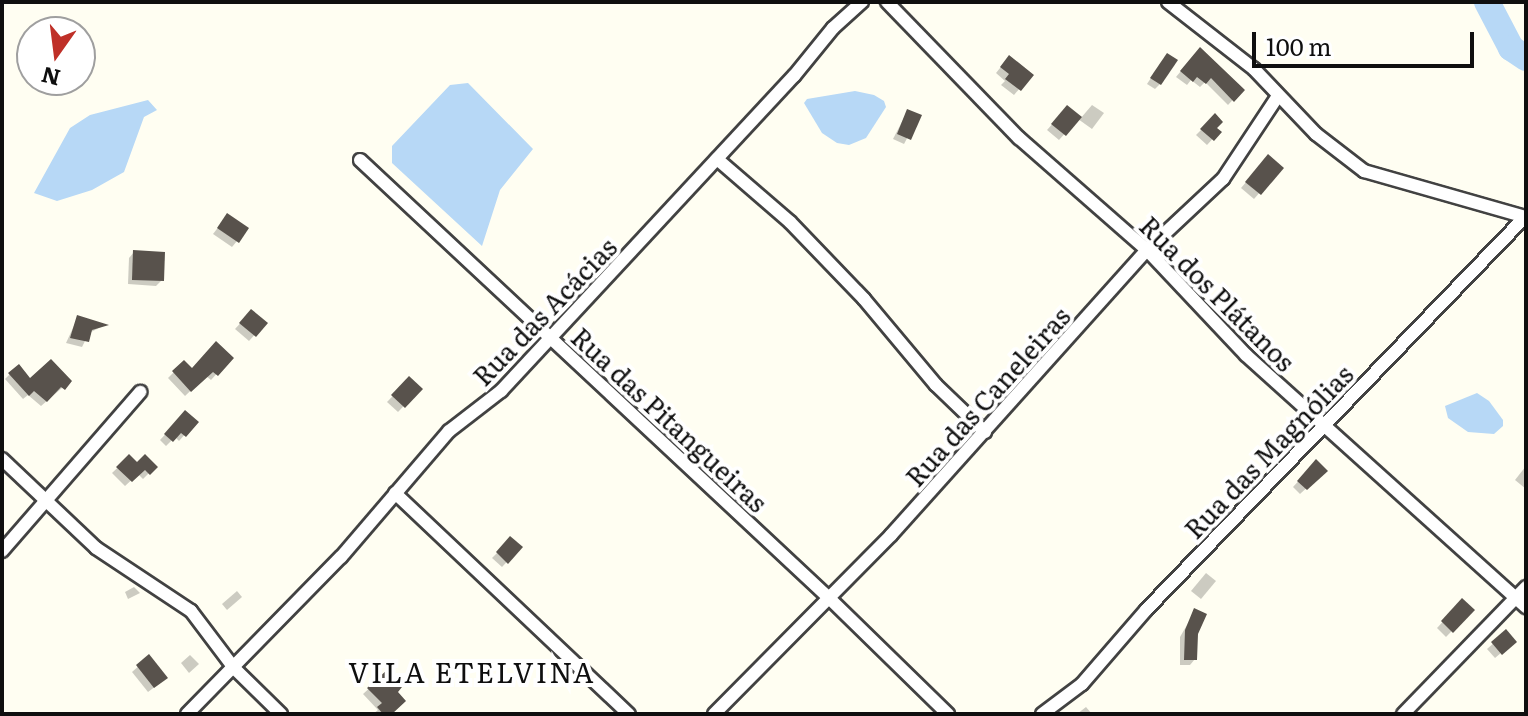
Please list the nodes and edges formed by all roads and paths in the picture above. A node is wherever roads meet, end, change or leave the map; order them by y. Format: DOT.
graph roads {
  1 [pos="862,2"];
  2 [pos="887,2"];
  3 [pos="1168,2"];
  4 [pos="1278,96"];
  5 [pos="717,159"];
  6 [pos="360,160"];
  7 [pos="1525,217"];
  8 [pos="1147,250"];
  9 [pos="549,336"];
  10 [pos="140,392"];
  11 [pos="1322,426"];
  12 [pos="985,432"];
  13 [pos="2,459"];
  14 [pos="395,493"];
  15 [pos="44,501"];
  16 [pos="2,551"];
  17 [pos="1526,587"];
  18 [pos="828,597"];
  19 [pos="1521,603"];
  20 [pos="234,668"];
  21 [pos="187,714"];
  22 [pos="281,714"];
  23 [pos="629,714"];
  24 [pos="714,714"];
  25 [pos="948,714"];
  26 [pos="1042,714"];
  27 [pos="1403,714"];
  1 -- 5 [label="street, Rua das Acácias"];
  2 -- 8 [label="street, Rua dos Plátanos"];
  3 -- 4 [label="street"];
  4 -- 7 [label="street"];
  4 -- 8 [label="street, Rua das Caneleiras"];
  5 -- 9 [label="street, Rua das Acácias"];
  5 -- 12 [label="street"];
  6 -- 9 [label="street, Rua das Pitangueiras"];
  7 -- 11 [label="street, Rua das Magnólias"];
  8 -- 11 [label="street, Rua dos Plátanos"];
  8 -- 12 [label="street, Rua das Caneleiras"];
  9 -- 14 [label="street, Rua das Acácias"];
  9 -- 18 [label="street, Rua das Pitangueiras"];
  10 -- 15 [label="street"];
  11 -- 19 [label="street, Rua dos Plátanos"];
  11 -- 26 [label="street, Rua das Magnólias"];
  12 -- 18 [label="street, Rua das Caneleiras"];
  13 -- 15 [label="street"];
  14 -- 20 [label="street, Rua das Acácias"];
  14 -- 23 [label="street"];
  15 -- 16 [label="street"];
  15 -- 20 [label="street"];
  17 -- 19 [label="street"];
  18 -- 24 [label="street, Rua das Caneleiras"];
  18 -- 25 [label="street, Rua das Pitangueiras"];
  19 -- 27 [label="street"];
  20 -- 21 [label="street, Rua das Acácias"];
  20 -- 22 [label="street"];
}
